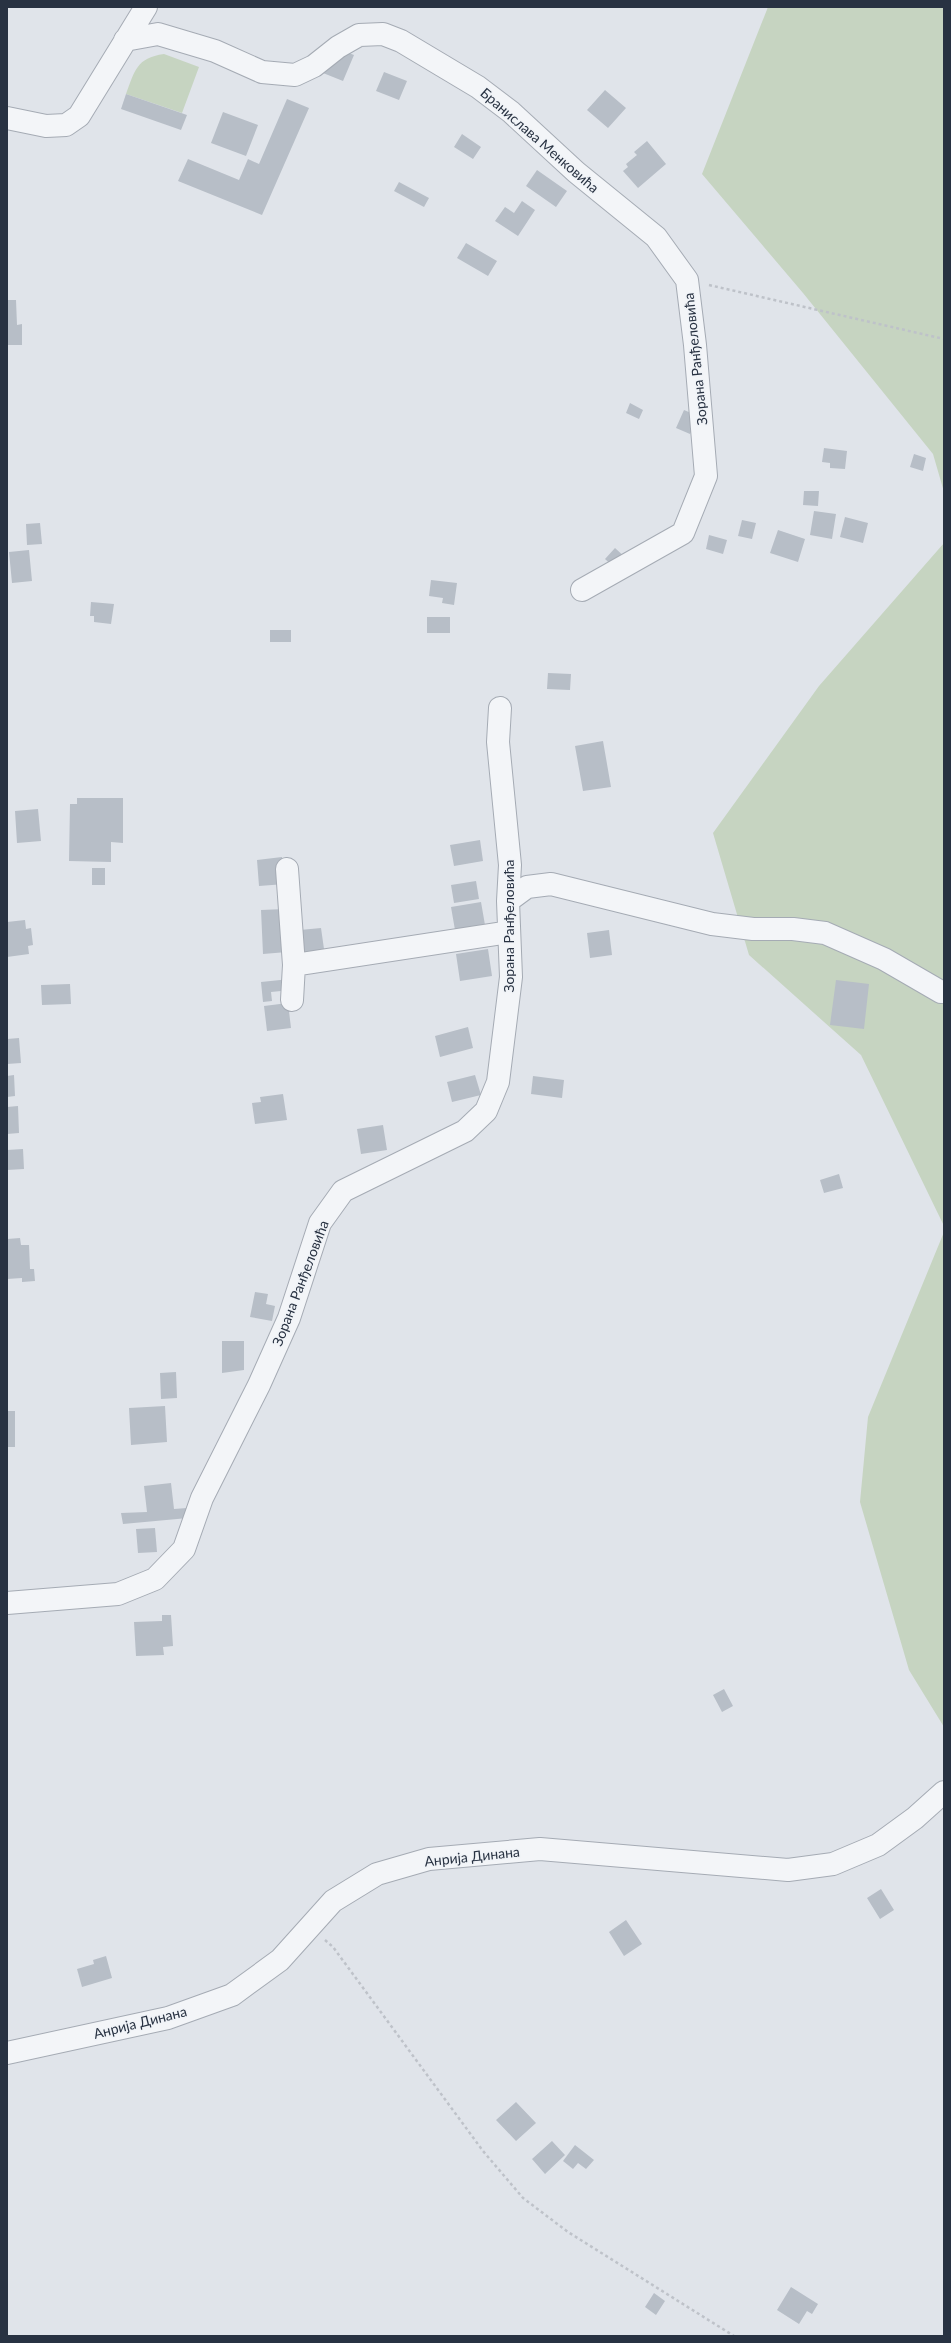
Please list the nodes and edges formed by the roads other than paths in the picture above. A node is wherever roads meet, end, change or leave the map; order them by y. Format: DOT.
graph roads {
  1 [pos="146,7"];
  2 [pos="125,40"];
  3 [pos="7,118"];
  4 [pos="687,280"];
  5 [pos="582,590"];
  6 [pos="500,708"];
  7 [pos="287,869"];
  8 [pos="508,901"];
  9 [pos="509,932"];
  10 [pos="294,965"];
  11 [pos="942,992"];
  12 [pos="292,1000"];
  13 [pos="7,1603"];
  14 [pos="944,1792"];
  15 [pos="7,2053"];
  1 -- 2 [label="street"];
  2 -- 3 [label="street"];
  2 -- 4 [label="street, Бранислава Менковића"];
  4 -- 5 [label="street, Зорана Ранђеловића"];
  6 -- 8 [label="street, Зорана Ранђеловића"];
  7 -- 10 [label="street"];
  8 -- 9 [label="street, Зорана Ранђеловића"];
  8 -- 11 [label="street"];
  9 -- 10 [label="street"];
  9 -- 13 [label="street, Зорана Ранђеловића"];
  10 -- 12 [label="street"];
  14 -- 15 [label="street, Анрија Динана"];
}
